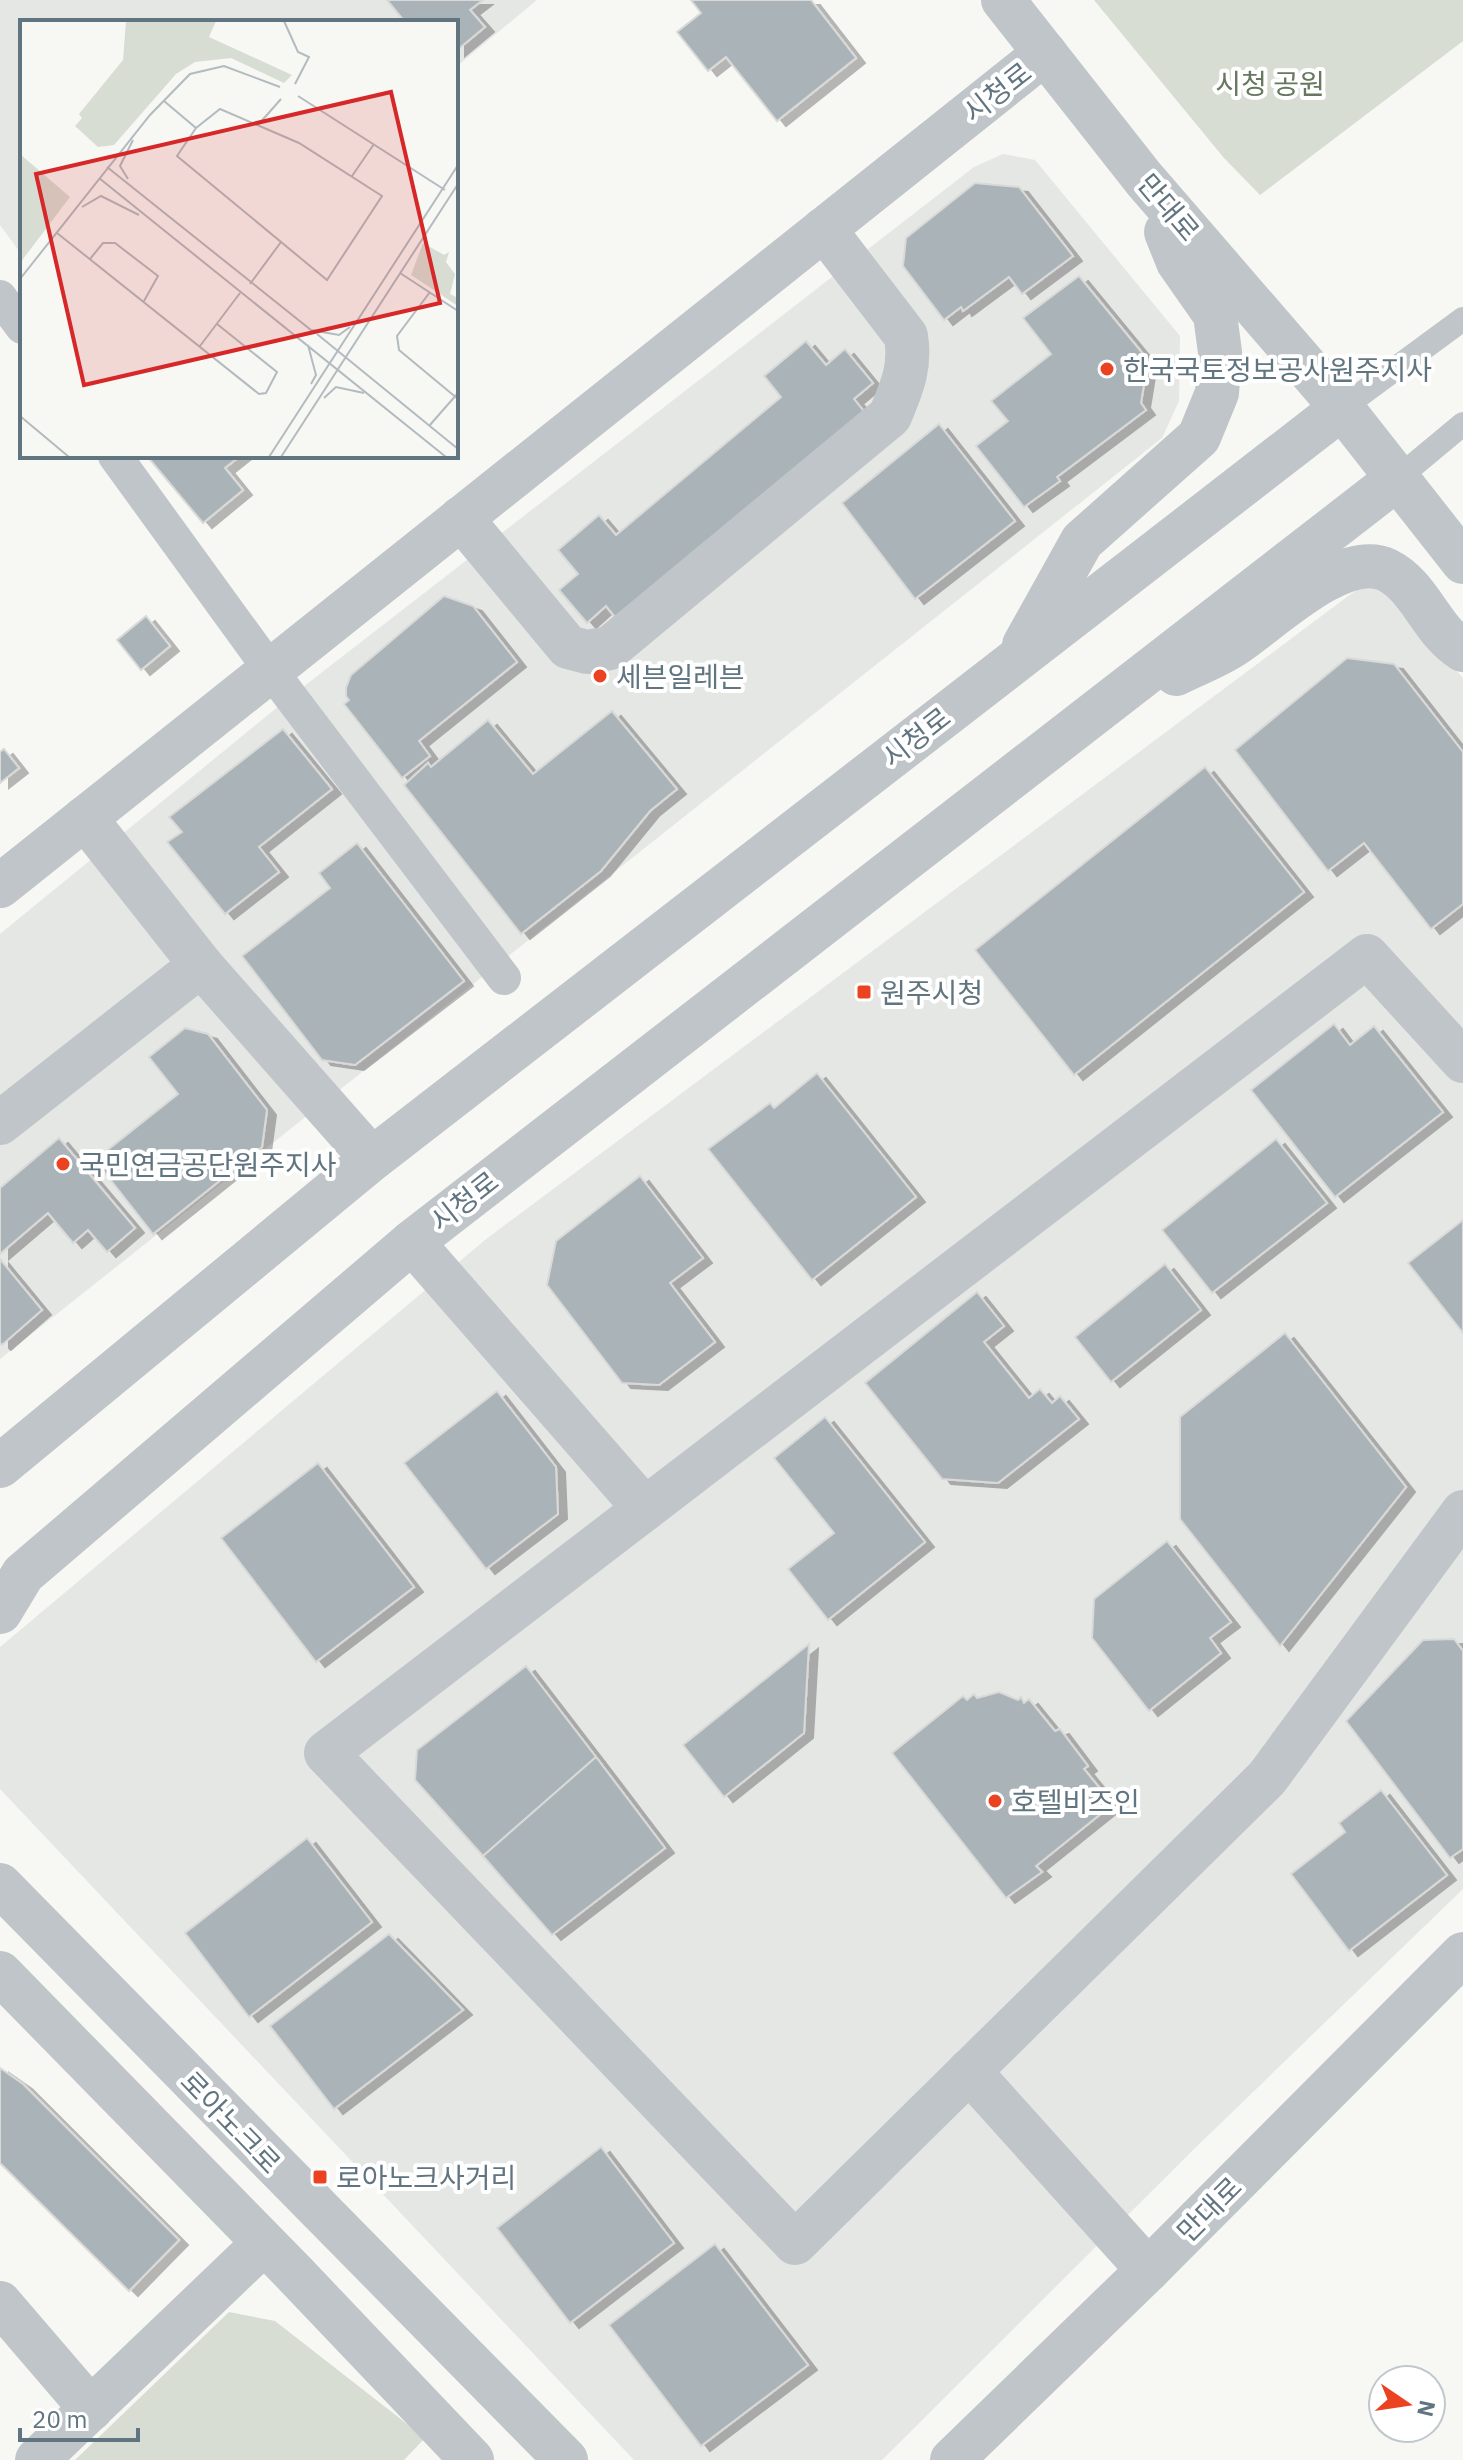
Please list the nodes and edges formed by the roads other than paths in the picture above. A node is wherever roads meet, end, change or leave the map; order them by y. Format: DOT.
graph roads {
  1 [pos="1003,0"];
  2 [pos="1045,53"];
  3 [pos="1144,179"];
  4 [pos="824,229"];
  5 [pos="0,297"];
  6 [pos="1463,319"];
  7 [pos="20,324"];
  8 [pos="1342,408"];
  9 [pos="1463,424"];
  10 [pos="116,458"];
  11 [pos="1398,478"];
  12 [pos="461,518"];
  13 [pos="1463,562"];
  14 [pos="1463,650"];
  15 [pos="1015,661"];
  16 [pos="271,671"];
  17 [pos="1088,718"];
  18 [pos="85,818"];
  19 [pos="0,886"];
  20 [pos="201,965"];
  21 [pos="504,978"];
  22 [pos="1463,1061"];
  23 [pos="0,1123"];
  24 [pos="372,1159"];
  25 [pos="412,1242"];
  26 [pos="0,1466"];
  27 [pos="645,1509"];
  28 [pos="1457,1535"];
  29 [pos="12,1583"];
  30 [pos="0,1612"];
  31 [pos="5,1885"];
  32 [pos="1463,1954"];
  33 [pos="0,1973"];
  34 [pos="969,2071"];
  35 [pos="264,2243"];
  36 [pos="1148,2270"];
  37 [pos="0,2303"];
  38 [pos="91,2409"];
  39 [pos="37,2460"];
  40 [pos="472,2460"];
  41 [pos="566,2460"];
  42 [pos="952,2460"];
  1 -- 2 [label="street, 만대로"];
  2 -- 3 [label="street, 만대로"];
  2 -- 4 [label="street, 시청로"];
  3 -- 8 [label="street, 만대로"];
  3 -- 15 [label="street"];
  4 -- 12 [label="street, 시청로"];
  4 -- 12 [label="street"];
  5 -- 7 [label="street"];
  6 -- 8 [label="lane, 시청로"];
  8 -- 11 [label="street, 만대로"];
  8 -- 15 [label="street, 시청로"];
  9 -- 11 [label="lane, 시청로"];
  10 -- 16 [label="street"];
  11 -- 13 [label="street"];
  11 -- 17 [label="street, 시청로"];
  12 -- 16 [label="street, 시청로"];
  14 -- 17 [label="street"];
  15 -- 24 [label="street, 시청로"];
  16 -- 18 [label="street, 시청로"];
  16 -- 21 [label="street"];
  17 -- 25 [label="street, 시청로"];
  18 -- 19 [label="street, 시청로"];
  18 -- 20 [label="street"];
  20 -- 23 [label="street"];
  20 -- 24 [label="street"];
  22 -- 27 [label="street"];
  24 -- 26 [label="street, 시청로"];
  25 -- 27 [label="street"];
  25 -- 29 [label="street, 시청로"];
  27 -- 34 [label="street"];
  28 -- 34 [label="street"];
  29 -- 30 [label="street, 시청로"];
  31 -- 41 [label="street, 로아노크로"];
  32 -- 36 [label="street, 만대로"];
  33 -- 35 [label="street"];
  34 -- 36 [label="street"];
  35 -- 38 [label="street"];
  35 -- 40 [label="street"];
  36 -- 42 [label="street, 만대로"];
  37 -- 38 [label="street"];
  38 -- 39 [label="street"];
}
